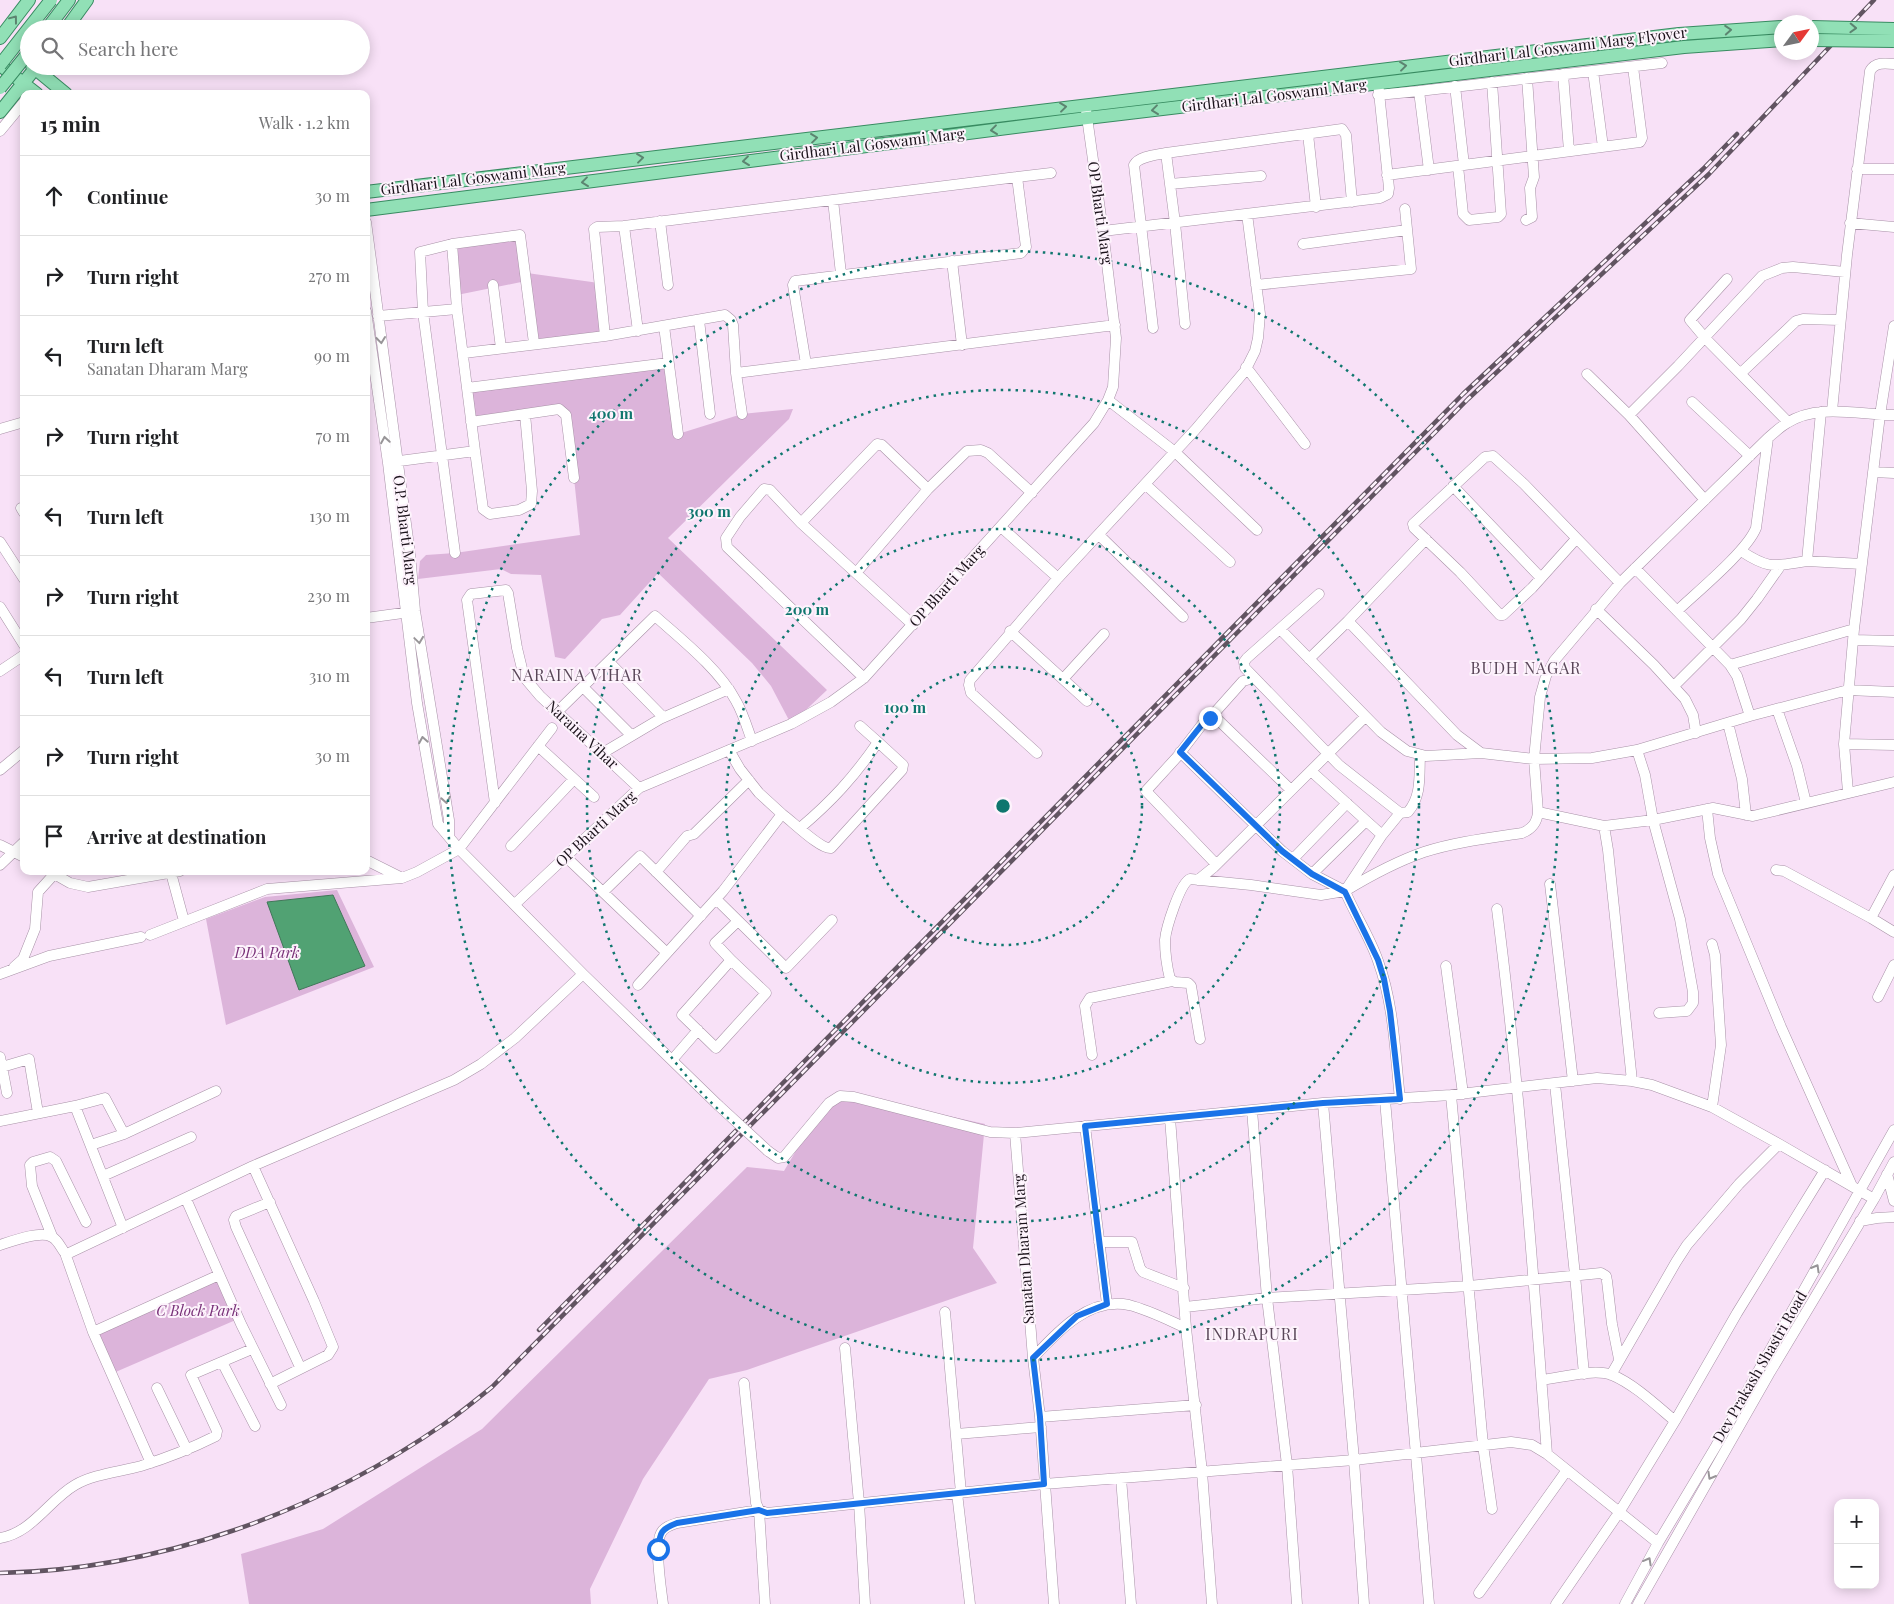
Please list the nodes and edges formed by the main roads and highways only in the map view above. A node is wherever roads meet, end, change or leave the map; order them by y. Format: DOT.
graph roads {
  1 [pos="29,0"];
  2 [pos="51,0"];
  3 [pos="70,0"];
  4 [pos="87,0"];
  5 [pos="35,20"];
  6 [pos="54,20"];
  7 [pos="73,20"];
  8 [pos="1819,26"];
  9 [pos="1774,28"];
  10 [pos="1894,29"];
  11 [pos="0,38"];
  12 [pos="20,40"];
  13 [pos="1819,40"];
  14 [pos="1774,41"];
  15 [pos="1894,41"];
  16 [pos="0,42"];
  17 [pos="20,57"];
  18 [pos="20,63"];
  19 [pos="0,65"];
  20 [pos="1354,72"];
  21 [pos="32,75"];
  22 [pos="44,75"];
  23 [pos="0,88"];
  24 [pos="1378,89"];
  25 [pos="31,90"];
  26 [pos="61,90"];
  27 [pos="20,98"];
  28 [pos="0,112"];
  29 [pos="370,192"];
  30 [pos="370,209"];
  11 -- 1 [label="main road, one-way"];
  2 -- 5 [label="main road, bridge"];
  3 -- 6 [label="main road"];
  4 -- 7 [label="main road"];
  8 -- 10 [label="main road, one-way, bridge"];
  20 -- 9 [label="main road, Girdhari Lal Goswami Marg Flyover, one-way"];
  12 -- 19 [label="main road, bridge"];
  13 -- 15 [label="main road, bridge"];
  14 -- 24 [label="main road, Girdhari Lal Goswami Marg Flyover"];
  16 -- 17 [label="main road"];
  18 -- 23 [label="main road, bridge"];
  19 -- 25 [label="main road"];
  29 -- 20 [label="main road, Girdhari Lal Goswami Marg, one-way"];
  21 -- 25 [label="main road"];
  22 -- 26 [label="main road"];
  24 -- 30 [label="main road, Girdhari Lal Goswami Marg, one-way"];
  27 -- 28 [label="main road"];
}
